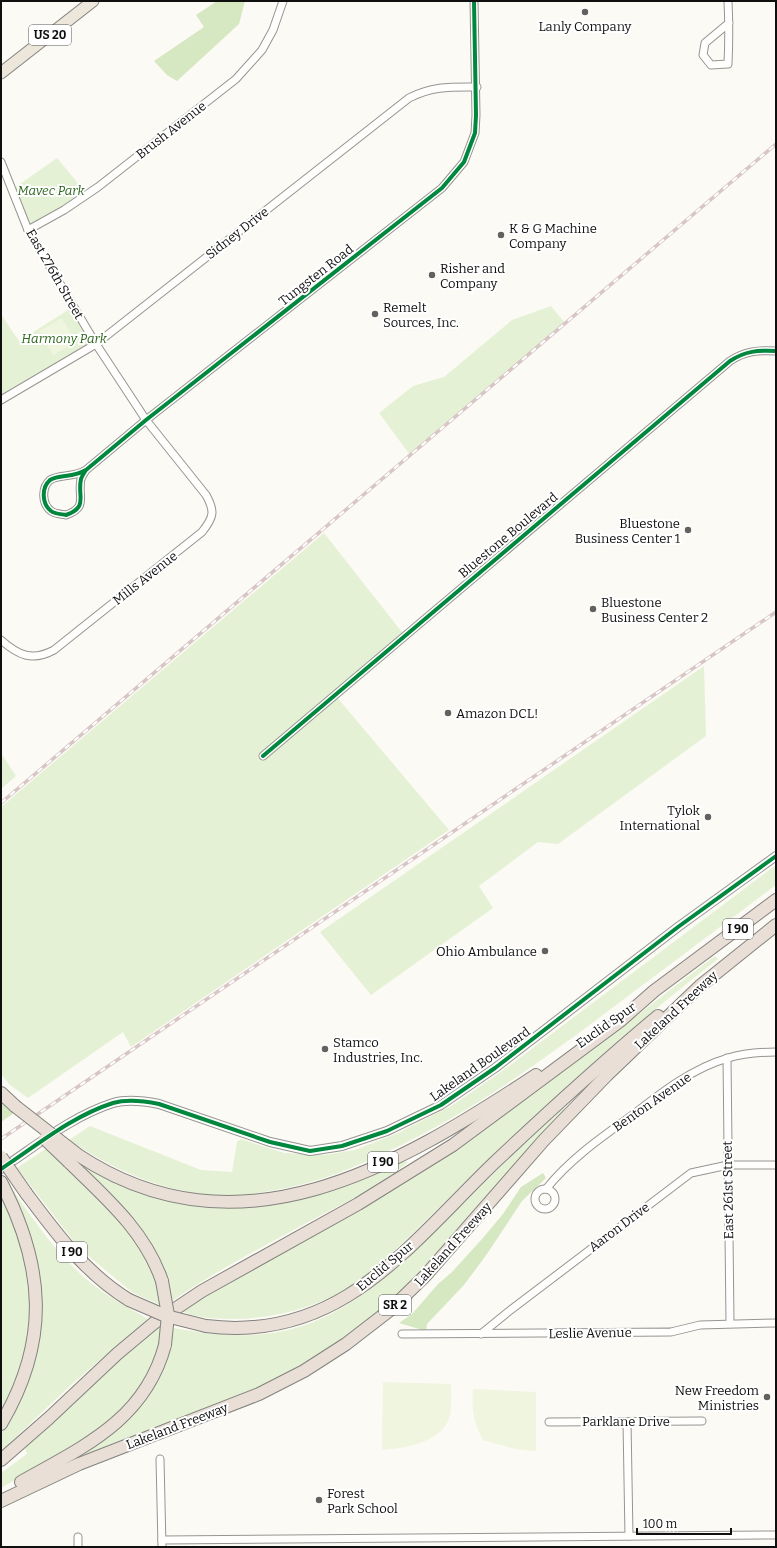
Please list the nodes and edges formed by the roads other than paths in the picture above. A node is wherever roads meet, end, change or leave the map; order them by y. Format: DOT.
graph roads {
  1 [pos="93,1"];
  2 [pos="283,1"];
  3 [pos="474,1"];
  4 [pos="728,1"];
  5 [pos="729,24"];
  6 [pos="1,73"];
  7 [pos="477,87"];
  8 [pos="1,162"];
  9 [pos="28,230"];
  10 [pos="96,344"];
  11 [pos="776,350"];
  12 [pos="1,400"];
  13 [pos="146,420"];
  14 [pos="86,470"];
  15 [pos="206,495"];
  16 [pos="1,640"];
  17 [pos="262,756"];
  18 [pos="776,856"];
  19 [pos="776,900"];
  20 [pos="776,925"];
  21 [pos="700,986"];
  22 [pos="654,992"];
  23 [pos="776,1052"];
  24 [pos="727,1058"];
  25 [pos="1,1093"];
  26 [pos="1,1157"];
  27 [pos="73,1158"];
  28 [pos="728,1165"];
  29 [pos="776,1165"];
  30 [pos="1,1170"];
  31 [pos="1,1182"];
  32 [pos="546,1189"];
  33 [pos="730,1323"];
  34 [pos="776,1323"];
  35 [pos="402,1334"];
  36 [pos="481,1334"];
  37 [pos="702,1421"];
  38 [pos="549,1422"];
  39 [pos="627,1422"];
  40 [pos="1,1424"];
  41 [pos="160,1459"];
  42 [pos="1,1460"];
  43 [pos="1,1494"];
  44 [pos="1,1501"];
  45 [pos="776,1535"];
  46 [pos="629,1536"];
  47 [pos="78,1537"];
  48 [pos="162,1543"];
  49 [pos="78,1547"];
  1 -- 6 [label="main road, US 20"];
  2 -- 9 [label="street, Brush Avenue"];
  3 -- 7 [label="street, Tungsten Road"];
  4 -- 5 [label="street"];
  5 -- 5 [label="street"];
  7 -- 10 [label="street, Sidney Drive"];
  7 -- 13 [label="street, Tungsten Road"];
  8 -- 9 [label="street, East 276th Street"];
  9 -- 10 [label="street, East 276th Street"];
  10 -- 12 [label="street, Sidney Drive"];
  10 -- 13 [label="street, East 276th Street"];
  11 -- 17 [label="street, Bluestone Boulevard"];
  13 -- 14 [label="street, Tungsten Road"];
  13 -- 15 [label="street, East 276th Street"];
  14 -- 14 [label="street, Tungsten Road"];
  15 -- 16 [label="street, Mills Avenue"];
  18 -- 30 [label="street, Lakeland Boulevard"];
  19 -- 22 [label="highway, Lakeland Freeway / I 90"];
  20 -- 21 [label="highway, Lakeland Freeway / I 90"];
  21 -- 26 [label="highway, Euclid Spur / I 90, bridge"];
  21 -- 44 [label="highway, Lakeland Freeway / SR 2"];
  22 -- 27 [label="highway, Euclid Spur / I 90"];
  22 -- 42 [label="highway, Lakeland Freeway"];
  23 -- 24 [label="street, Benton Avenue"];
  24 -- 28 [label="street, East 261st Street"];
  24 -- 32 [label="street, Benton Avenue"];
  25 -- 27 [label="highway, bridge"];
  27 -- 43 [label="highway, bridge"];
  28 -- 29 [label="street, Aaron Drive"];
  28 -- 33 [label="street, East 261st Street"];
  28 -- 36 [label="street, Aaron Drive"];
  31 -- 40 [label="highway"];
  33 -- 34 [label="street, Leslie Avenue"];
  33 -- 36 [label="street, Leslie Avenue"];
  35 -- 36 [label="street, Leslie Avenue"];
  37 -- 39 [label="street, Parklane Drive"];
  38 -- 39 [label="street, Parklane Drive"];
  39 -- 46 [label="street"];
  41 -- 48 [label="street"];
  45 -- 46 [label="street"];
  46 -- 48 [label="street"];
  47 -- 49 [label="street"];
}
